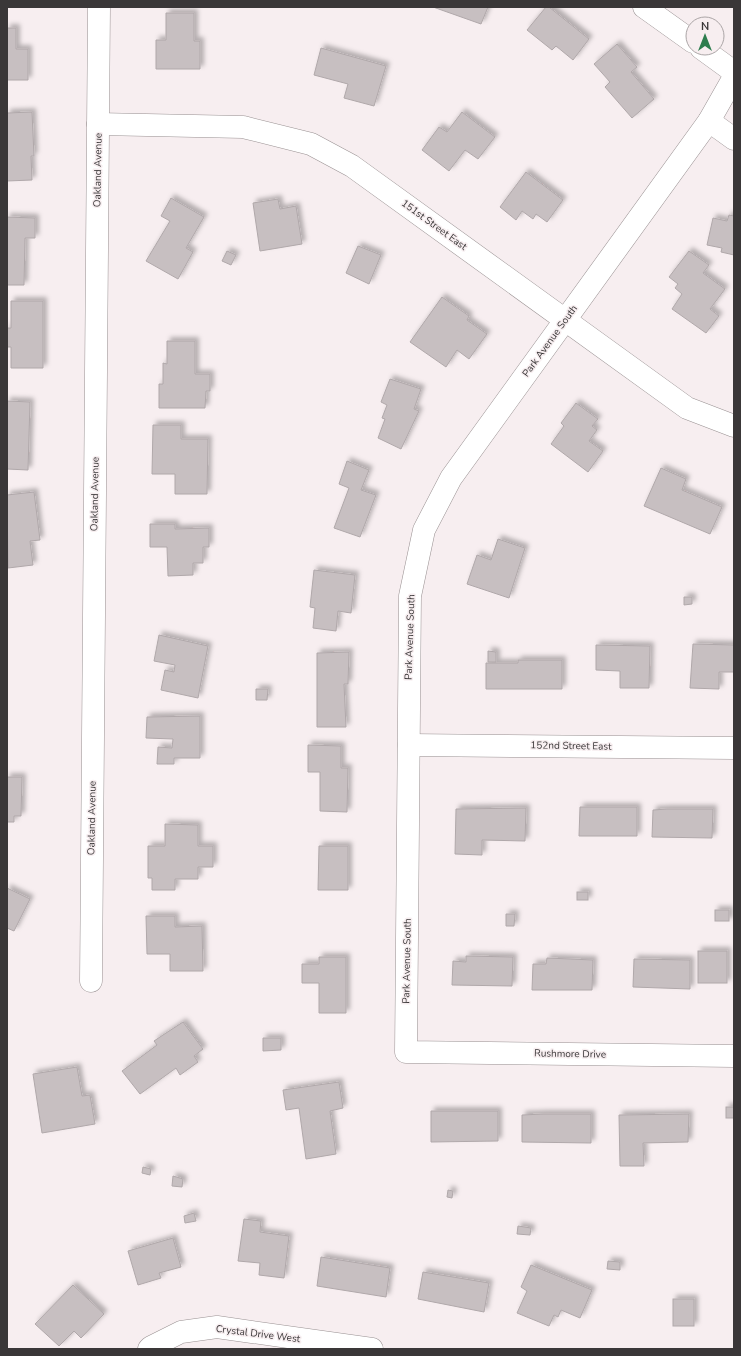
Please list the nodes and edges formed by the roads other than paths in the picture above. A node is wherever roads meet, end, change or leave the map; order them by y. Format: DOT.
graph roads {
  1 [pos="99,7"];
  2 [pos="644,7"];
  3 [pos="685,36"];
  4 [pos="712,56"];
  5 [pos="734,72"];
  6 [pos="734,77"];
  7 [pos="709,121"];
  8 [pos="98,124"];
  9 [pos="734,139"];
  10 [pos="565,320"];
  11 [pos="734,426"];
  12 [pos="408,745"];
  13 [pos="734,748"];
  14 [pos="91,981"];
  15 [pos="406,1052"];
  16 [pos="734,1056"];
  17 [pos="149,1349"];
  18 [pos="372,1349"];
  1 -- 8 [label="street, Oakland Avenue"];
  2 -- 3 [label="street"];
  4 -- 5 [label="street"];
  6 -- 7 [label="street, Park Avenue South"];
  7 -- 9 [label="street"];
  7 -- 10 [label="street, Park Avenue South"];
  8 -- 10 [label="street, 151st Street East"];
  8 -- 14 [label="street, Oakland Avenue"];
  10 -- 11 [label="street, 151st Street East"];
  10 -- 12 [label="street, Park Avenue South"];
  12 -- 13 [label="street, 152nd Street East"];
  12 -- 15 [label="street, Park Avenue South"];
  15 -- 16 [label="street, Rushmore Drive"];
  17 -- 18 [label="street, Crystal Drive West"];
}
